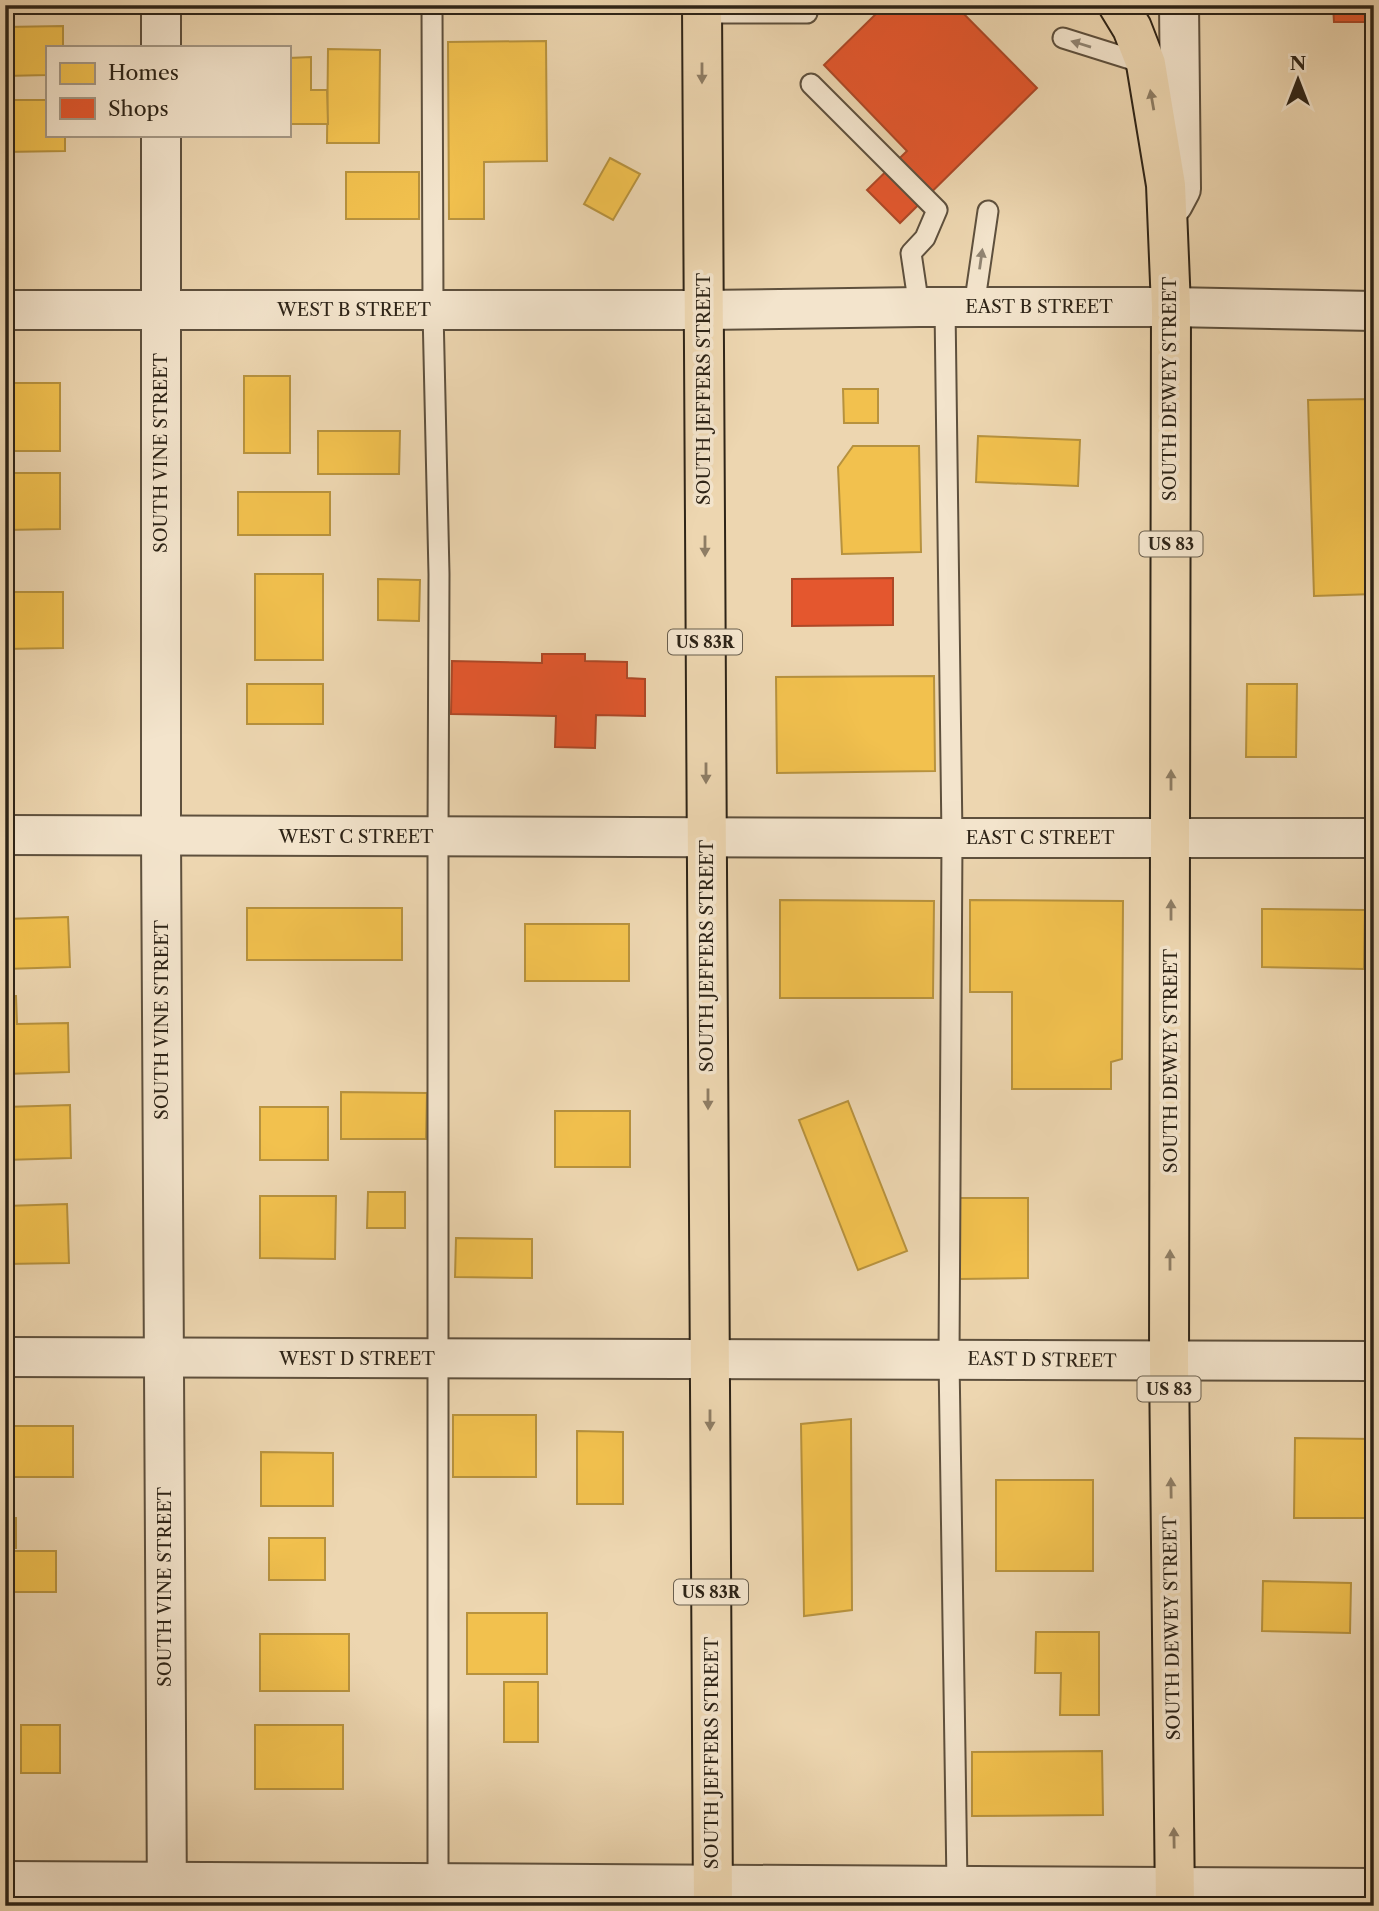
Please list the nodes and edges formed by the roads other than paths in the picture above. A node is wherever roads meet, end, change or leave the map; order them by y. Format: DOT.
graph roads {
  1 [pos="161,5"];
  2 [pos="432,5"];
  3 [pos="1118,5"];
  4 [pos="1179,5"];
  5 [pos="702,9"];
  6 [pos="807,13"];
  7 [pos="1063,38"];
  8 [pos="161,46"];
  9 [pos="1146,64"];
  10 [pos="811,85"];
  11 [pos="161,136"];
  12 [pos="988,211"];
  13 [pos="1167,216"];
  14 [pos="946,307"];
  15 [pos="1171,307"];
  16 [pos="5,310"];
  17 [pos="161,310"];
  18 [pos="704,310"];
  19 [pos="433,311"];
  20 [pos="1374,311"];
  21 [pos="5,835"];
  22 [pos="161,836"];
  23 [pos="438,837"];
  24 [pos="706,838"];
  25 [pos="953,838"];
  26 [pos="1171,838"];
  27 [pos="1374,838"];
  28 [pos="5,1357"];
  29 [pos="164,1358"];
  30 [pos="438,1359"];
  31 [pos="949,1359"];
  32 [pos="710,1360"];
  33 [pos="1169,1361"];
  34 [pos="1374,1361"];
  35 [pos="5,1881"];
  36 [pos="957,1885"];
  37 [pos="1374,1888"];
  38 [pos="167,1894"];
  39 [pos="438,1894"];
  40 [pos="713,1895"];
  41 [pos="1175,1896"];
  1 -- 8 [label="street"];
  2 -- 19 [label="lane"];
  3 -- 9 [label="highway, US 83"];
  4 -- 13 [label="street, SOUTH DEWEY STREET"];
  5 -- 6 [label="lane"];
  5 -- 18 [label="highway, SOUTH JEFFERS STREET / US 83R, one-way"];
  9 -- 7 [label="lane, one-way"];
  13 -- 9 [label="highway, SOUTH DEWEY STREET / US 83, one-way"];
  10 -- 14 [label="lane"];
  11 -- 17 [label="street, SOUTH VINE STREET"];
  14 -- 12 [label="lane, one-way"];
  13 -- 15 [label="highway, SOUTH DEWEY STREET / US 83"];
  14 -- 15 [label="street, EAST B STREET"];
  14 -- 18 [label="street, EAST B STREET"];
  14 -- 25 [label="lane"];
  15 -- 20 [label="street, EAST B STREET"];
  26 -- 15 [label="highway, SOUTH DEWEY STREET / US 83, one-way"];
  16 -- 17 [label="street, WEST B STREET"];
  17 -- 19 [label="street, WEST B STREET"];
  17 -- 22 [label="street, SOUTH VINE STREET"];
  18 -- 19 [label="street, WEST B STREET"];
  18 -- 24 [label="highway, SOUTH JEFFERS STREET / US 83R, one-way"];
  19 -- 23 [label="lane"];
  21 -- 22 [label="street, WEST C STREET"];
  22 -- 23 [label="street, WEST C STREET"];
  22 -- 29 [label="street, SOUTH VINE STREET"];
  23 -- 24 [label="street, WEST C STREET"];
  23 -- 30 [label="lane"];
  24 -- 25 [label="street, EAST C STREET"];
  24 -- 32 [label="highway, SOUTH JEFFERS STREET / US 83R, one-way"];
  25 -- 26 [label="street, EAST C STREET"];
  25 -- 31 [label="lane"];
  26 -- 27 [label="street, EAST C STREET"];
  33 -- 26 [label="highway, SOUTH DEWEY STREET / US 83, one-way"];
  28 -- 29 [label="street, WEST D STREET"];
  29 -- 30 [label="street, WEST D STREET"];
  29 -- 38 [label="street, SOUTH VINE STREET"];
  30 -- 32 [label="street, WEST D STREET"];
  30 -- 39 [label="lane"];
  31 -- 32 [label="street, EAST D STREET"];
  31 -- 33 [label="street, EAST D STREET"];
  31 -- 36 [label="lane"];
  32 -- 40 [label="highway, SOUTH JEFFERS STREET / US 83R, one-way"];
  33 -- 34 [label="street, EAST D STREET"];
  41 -- 33 [label="highway, SOUTH DEWEY STREET / US 83, one-way"];
  35 -- 38 [label="street"];
  36 -- 40 [label="street"];
  36 -- 41 [label="street"];
  37 -- 41 [label="street"];
  38 -- 39 [label="street"];
  39 -- 40 [label="street"];
}
